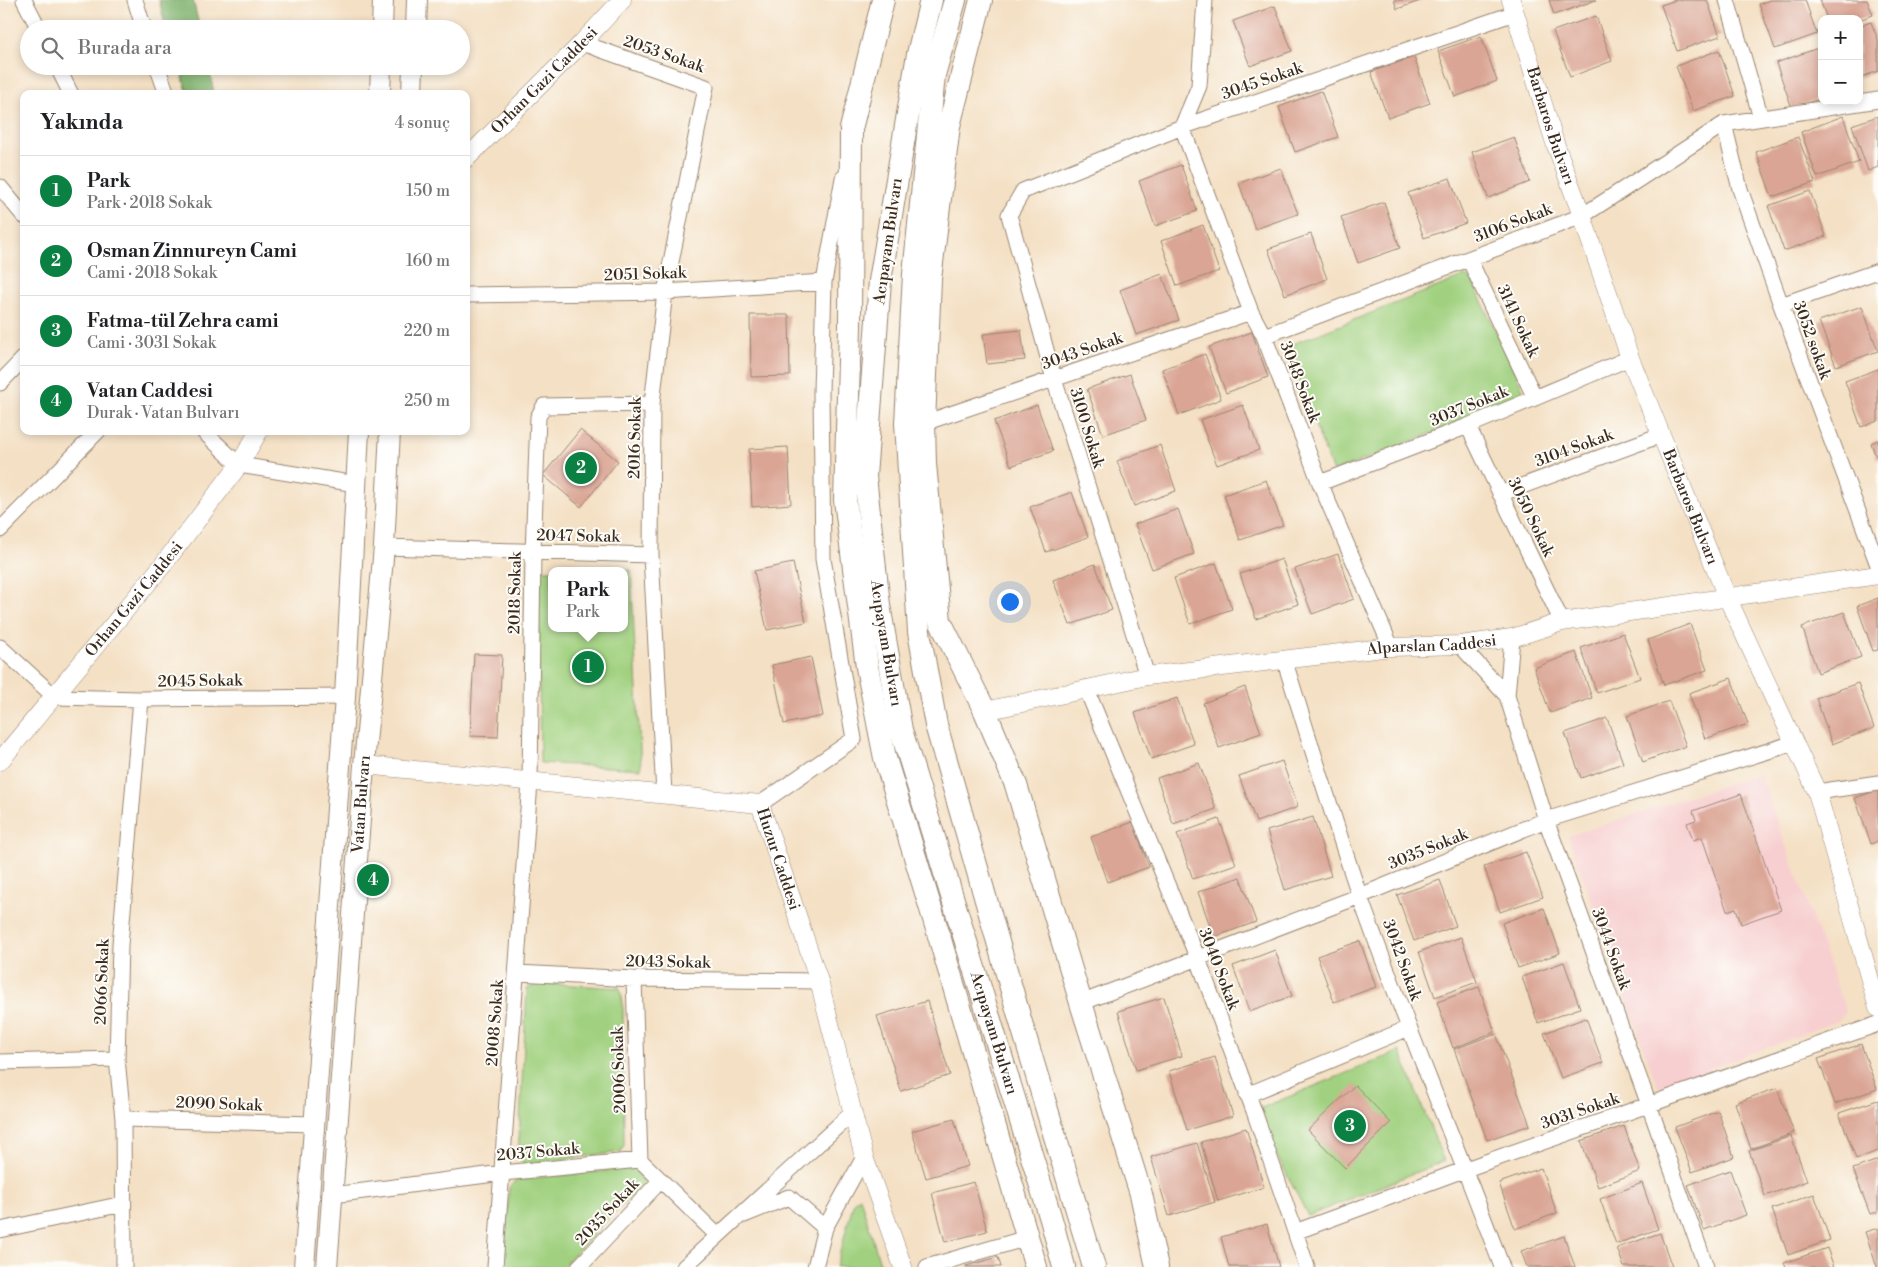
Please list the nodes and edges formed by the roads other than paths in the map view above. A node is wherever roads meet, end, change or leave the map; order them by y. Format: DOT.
graph roads {
  1 [pos="24,0"];
  2 [pos="135,0"];
  3 [pos="383,0"];
  4 [pos="417,0"];
  5 [pos="622,0"];
  6 [pos="883,0"];
  7 [pos="931,0"];
  8 [pos="955,0"];
  9 [pos="982,0"];
  10 [pos="1205,0"];
  11 [pos="1727,0"];
  12 [pos="1513,7"];
  13 [pos="34,20"];
  14 [pos="141,20"];
  15 [pos="382,20"];
  16 [pos="416,20"];
  17 [pos="582,43"];
  18 [pos="62,75"];
  19 [pos="160,75"];
  20 [pos="381,75"];
  21 [pos="413,75"];
  22 [pos="706,87"];
  23 [pos="69,90"];
  24 [pos="166,90"];
  25 [pos="380,90"];
  26 [pos="412,90"];
  27 [pos="1878,100"];
  28 [pos="1761,118"];
  29 [pos="1724,124"];
  30 [pos="1182,127"];
  31 [pos="851,129"];
  32 [pos="470,155"];
  33 [pos="0,187"];
  34 [pos="1023,191"];
  35 [pos="20,211"];
  36 [pos="1582,216"];
  37 [pos="1469,259"];
  38 [pos="1878,272"];
  39 [pos="824,282"];
  40 [pos="665,292"];
  41 [pos="470,295"];
  42 [pos="1781,305"];
  43 [pos="1251,312"];
  44 [pos="1264,336"];
  45 [pos="1630,358"];
  46 [pos="20,362"];
  47 [pos="1054,379"];
  48 [pos="0,383"];
  49 [pos="1534,398"];
  50 [pos="652,404"];
  51 [pos="924,423"];
  52 [pos="1468,426"];
  53 [pos="94,435"];
  54 [pos="207,435"];
  55 [pos="257,435"];
  56 [pos="359,435"];
  57 [pos="390,435"];
  58 [pos="1661,435"];
  59 [pos="239,465"];
  60 [pos="1320,483"];
  61 [pos="356,484"];
  62 [pos="1500,494"];
  63 [pos="0,530"];
  64 [pos="384,547"];
  65 [pos="533,552"];
  66 [pos="651,555"];
  67 [pos="1878,565"];
  68 [pos="1878,575"];
  69 [pos="1727,597"];
  70 [pos="1562,622"];
  71 [pos="1512,638"];
  72 [pos="1460,645"];
  73 [pos="0,647"];
  74 [pos="1391,647"];
  75 [pos="1284,659"];
  76 [pos="1146,676"];
  77 [pos="1086,688"];
  78 [pos="1507,696"];
  79 [pos="55,697"];
  80 [pos="345,697"];
  81 [pos="141,699"];
  82 [pos="985,711"];
  83 [pos="1794,743"];
  84 [pos="0,761"];
  85 [pos="364,765"];
  86 [pos="530,782"];
  87 [pos="1878,783"];
  88 [pos="1817,792"];
  89 [pos="664,794"];
  90 [pos="760,804"];
  91 [pos="1546,820"];
  92 [pos="1360,896"];
  93 [pos="1198,959"];
  94 [pos="517,973"];
  95 [pos="634,979"];
  96 [pos="819,981"];
  97 [pos="1081,1003"];
  98 [pos="1878,1008"];
  99 [pos="1878,1024"];
  100 [pos="1408,1028"];
  101 [pos="117,1059"];
  102 [pos="0,1062"];
  103 [pos="1247,1095"];
  104 [pos="1649,1105"];
  105 [pos="853,1112"];
  106 [pos="123,1119"];
  107 [pos="315,1124"];
  108 [pos="864,1157"];
  109 [pos="640,1160"];
  110 [pos="1466,1169"];
  111 [pos="502,1173"];
  112 [pos="661,1180"];
  113 [pos="333,1195"];
  114 [pos="123,1204"];
  115 [pos="736,1218"];
  116 [pos="825,1228"];
  117 [pos="0,1230"];
  118 [pos="1295,1232"];
  119 [pos="717,1235"];
  120 [pos="1027,1238"];
  121 [pos="124,1267"];
  122 [pos="304,1267"];
  123 [pos="327,1267"];
  124 [pos="495,1267"];
  125 [pos="579,1267"];
  126 [pos="684,1267"];
  127 [pos="815,1267"];
  128 [pos="903,1267"];
  129 [pos="927,1267"];
  130 [pos="1036,1267"];
  131 [pos="1064,1267"];
  132 [pos="1094,1267"];
  133 [pos="1157,1267"];
  134 [pos="1307,1267"];
  135 [pos="1502,1267"];
  136 [pos="1706,1267"];
  1 -- 13 [label="street"];
  2 -- 14 [label="street"];
  3 -- 15 [label="main road"];
  4 -- 16 [label="main road"];
  5 -- 17 [label="street, Orhan Gazi Caddesi"];
  6 -- 31 [label="main road"];
  7 -- 131 [label="main road, Acıpayam Bulvarı"];
  8 -- 132 [label="main road, Acıpayam Bulvarı"];
  9 -- 51 [label="main road"];
  10 -- 30 [label="street"];
  11 -- 28 [label="street"];
  12 -- 30 [label="street, 3045 Sokak"];
  12 -- 36 [label="street, Barbaros Bulvarı"];
  17 -- 22 [label="street, 2053 Sokak"];
  17 -- 32 [label="street, Orhan Gazi Caddesi"];
  18 -- 23 [label="street"];
  19 -- 24 [label="street"];
  20 -- 25 [label="main road"];
  21 -- 26 [label="main road"];
  22 -- 40 [label="street, 2016 Sokak"];
  27 -- 28 [label="street, 3106 Sokak"];
  28 -- 29 [label="street, 3106 Sokak"];
  29 -- 36 [label="street, 3106 Sokak"];
  29 -- 42 [label="street, 3052 sokak"];
  30 -- 34 [label="street, 3045 Sokak"];
  30 -- 43 [label="street, 3048 Sokak"];
  31 -- 39 [label="street"];
  31 -- 120 [label="main road"];
  33 -- 35 [label="street"];
  34 -- 47 [label="street, 3100 Sokak"];
  36 -- 37 [label="street, 3106 Sokak"];
  36 -- 45 [label="street, Barbaros Bulvarı"];
  37 -- 44 [label="street, 3106 Sokak"];
  37 -- 49 [label="street, 3141 Sokak"];
  38 -- 42 [label="street"];
  39 -- 40 [label="street, 2051 Sokak"];
  39 -- 90 [label="street"];
  40 -- 41 [label="street, 2051 Sokak"];
  40 -- 50 [label="street, 2016 Sokak"];
  42 -- 67 [label="street, 3052 sokak"];
  43 -- 44 [label="street, 3048 Sokak"];
  43 -- 47 [label="street, 3043 Sokak"];
  44 -- 60 [label="street, 3048 Sokak"];
  45 -- 49 [label="street, 3037 Sokak"];
  45 -- 58 [label="street, Barbaros Bulvarı"];
  46 -- 48 [label="street"];
  47 -- 51 [label="street, 3043 Sokak"];
  47 -- 76 [label="street, 3100 Sokak"];
  49 -- 52 [label="street, 3037 Sokak"];
  50 -- 65 [label="street, 2018 Sokak"];
  50 -- 66 [label="street, 2016 Sokak"];
  51 -- 82 [label="main road"];
  52 -- 60 [label="street, 3037 Sokak"];
  52 -- 62 [label="street, 3050 Sokak"];
  53 -- 63 [label="street"];
  54 -- 59 [label="street"];
  55 -- 59 [label="street, Orhan Gazi Caddesi"];
  56 -- 61 [label="main road, Vatan Bulvarı"];
  57 -- 64 [label="main road, Vatan Bulvarı"];
  58 -- 62 [label="street, 3104 Sokak"];
  58 -- 69 [label="street, Barbaros Bulvarı"];
  59 -- 61 [label="street"];
  59 -- 79 [label="street, Orhan Gazi Caddesi"];
  60 -- 74 [label="street, 3048 Sokak"];
  61 -- 80 [label="main road, Vatan Bulvarı"];
  62 -- 70 [label="street, 3050 Sokak"];
  64 -- 65 [label="street, 2047 Sokak"];
  64 -- 85 [label="main road, Vatan Bulvarı"];
  65 -- 66 [label="street, 2047 Sokak"];
  65 -- 86 [label="street, 2018 Sokak"];
  66 -- 89 [label="street, 2016 Sokak"];
  68 -- 69 [label="street, Alparslan Caddesi"];
  69 -- 70 [label="street, Alparslan Caddesi"];
  69 -- 83 [label="street, Barbaros Bulvarı"];
  70 -- 71 [label="street, Alparslan Caddesi"];
  71 -- 72 [label="street, Alparslan Caddesi"];
  71 -- 78 [label="street, 3044 Sokak"];
  72 -- 74 [label="street, Alparslan Caddesi"];
  72 -- 78 [label="street"];
  73 -- 79 [label="street"];
  74 -- 75 [label="street, Alparslan Caddesi"];
  75 -- 76 [label="street, Alparslan Caddesi"];
  75 -- 92 [label="street, 3042 Sokak"];
  76 -- 77 [label="street, Alparslan Caddesi"];
  77 -- 82 [label="street, Alparslan Caddesi"];
  77 -- 93 [label="street, 3040 Sokak"];
  78 -- 91 [label="street, 3044 Sokak"];
  79 -- 81 [label="street, 2045 Sokak"];
  79 -- 84 [label="street, Orhan Gazi Caddesi"];
  80 -- 81 [label="street, 2045 Sokak"];
  80 -- 107 [label="main road, Vatan Bulvarı"];
  81 -- 101 [label="street, 2066 Sokak"];
  82 -- 97 [label="main road"];
  83 -- 88 [label="street, Barbaros Bulvarı"];
  83 -- 91 [label="street, 3035 Sokak"];
  85 -- 86 [label="street, Huzur Caddesi"];
  85 -- 113 [label="main road, Vatan Bulvarı"];
  86 -- 89 [label="street, Huzur Caddesi"];
  86 -- 94 [label="street, 2008 Sokak"];
  87 -- 88 [label="street"];
  88 -- 98 [label="street, Barbaros Bulvarı"];
  89 -- 90 [label="street, Huzur Caddesi"];
  90 -- 96 [label="street, Huzur Caddesi"];
  91 -- 92 [label="street, 3035 Sokak"];
  91 -- 104 [label="street, 3044 Sokak"];
  92 -- 93 [label="street, 3035 Sokak"];
  92 -- 100 [label="street, 3042 Sokak"];
  93 -- 97 [label="street, 3035 Sokak"];
  93 -- 103 [label="street, 3040 Sokak"];
  94 -- 95 [label="street, 2043 Sokak"];
  94 -- 111 [label="street, 2008 Sokak"];
  95 -- 96 [label="street, 2043 Sokak"];
  95 -- 109 [label="street, 2006 Sokak"];
  96 -- 105 [label="street, Huzur Caddesi"];
  97 -- 133 [label="main road"];
  99 -- 104 [label="street, 3031 Sokak"];
  100 -- 103 [label="street"];
  100 -- 110 [label="street, 3042 Sokak"];
  101 -- 102 [label="street"];
  101 -- 106 [label="street, 2066 Sokak"];
  103 -- 118 [label="street, 3040 Sokak"];
  104 -- 110 [label="street, 3031 Sokak"];
  104 -- 136 [label="street, 3044 Sokak"];
  105 -- 108 [label="street, Huzur Caddesi"];
  105 -- 115 [label="street"];
  106 -- 107 [label="street, 2090 Sokak"];
  106 -- 114 [label="street, 2066 Sokak"];
  107 -- 122 [label="main road, Vatan Bulvarı"];
  108 -- 116 [label="street"];
  108 -- 128 [label="street, Huzur Caddesi"];
  109 -- 111 [label="street, 2037 Sokak"];
  109 -- 112 [label="street"];
  110 -- 118 [label="street, 3031 Sokak"];
  110 -- 135 [label="street, 3042 Sokak"];
  111 -- 113 [label="street, 2037 Sokak"];
  111 -- 124 [label="street, 2008 Sokak"];
  112 -- 119 [label="street"];
  112 -- 125 [label="street, 2035 Sokak"];
  113 -- 123 [label="main road, Vatan Bulvarı"];
  114 -- 117 [label="street"];
  114 -- 121 [label="street, 2066 Sokak"];
  115 -- 116 [label="street"];
  115 -- 119 [label="street"];
  116 -- 127 [label="street"];
  118 -- 134 [label="street, 3040 Sokak"];
  119 -- 126 [label="street"];
  120 -- 129 [label="street"];
  120 -- 130 [label="main road"];
}
